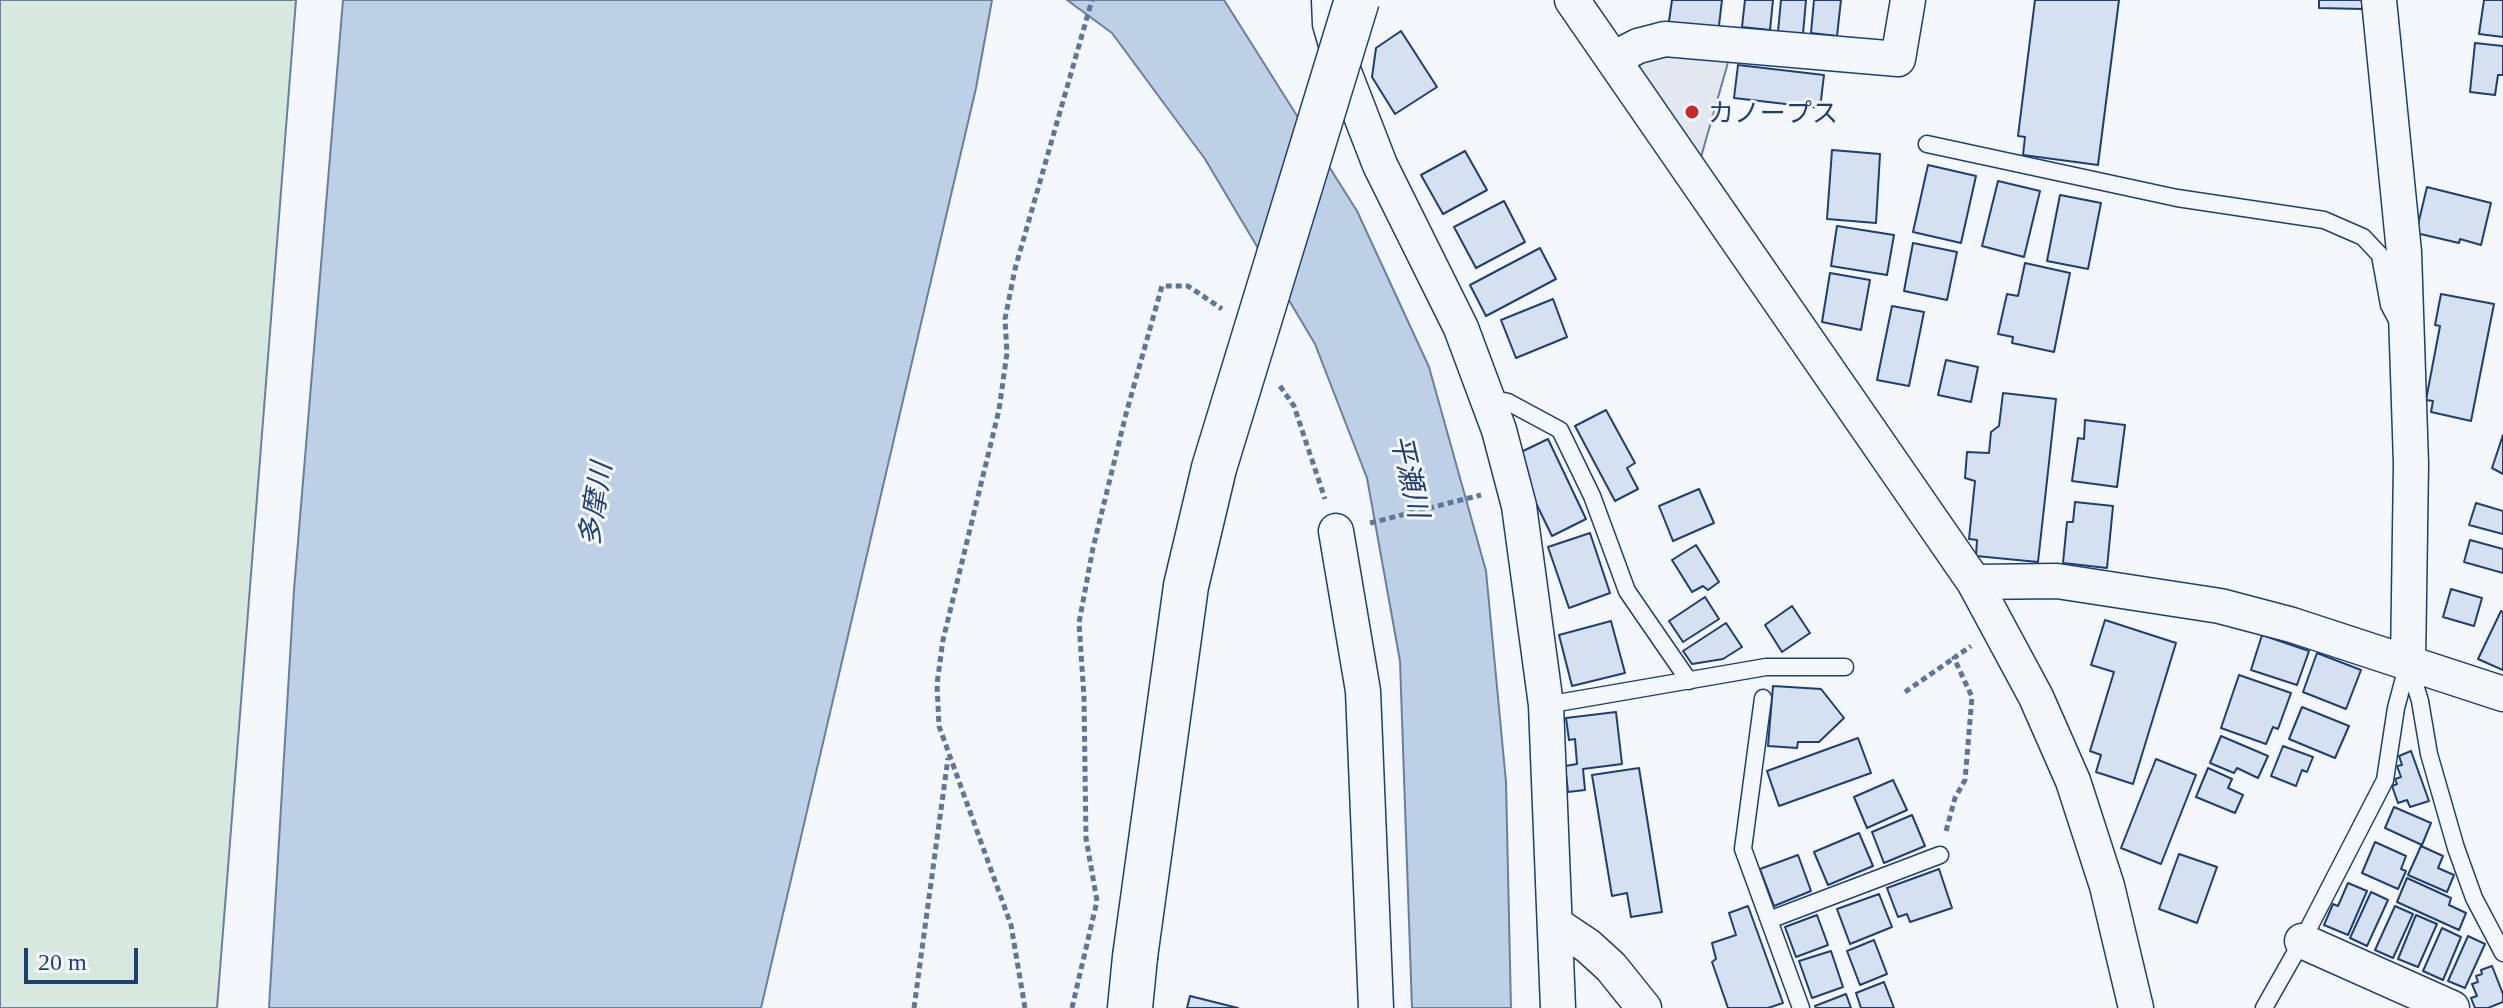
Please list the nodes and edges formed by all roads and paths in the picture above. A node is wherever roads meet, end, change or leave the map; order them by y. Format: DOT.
graph roads {
  1 [pos="1092,0"];
  2 [pos="1329,0"];
  3 [pos="1357,0"];
  4 [pos="1572,0"];
  5 [pos="1908,0"];
  6 [pos="2379,0"];
  7 [pos="1613,59"];
  8 [pos="1927,144"];
  9 [pos="1162,286"];
  10 [pos="2407,339"];
  11 [pos="1485,397"];
  12 [pos="1489,493"];
  13 [pos="1336,531"];
  14 [pos="1974,582"];
  15 [pos="1998,627"];
  16 [pos="1954,658"];
  17 [pos="2408,663"];
  18 [pos="1845,667"];
  19 [pos="1689,681"];
  20 [pos="1905,692"];
  21 [pos="2503,694"];
  22 [pos="1763,698"];
  23 [pos="1546,705"];
  24 [pos="948,757"];
  25 [pos="1940,855"];
  26 [pos="1769,920"];
  27 [pos="1555,924"];
  28 [pos="2302,941"];
  29 [pos="2503,953"];
  30 [pos="914,1008"];
  31 [pos="1025,1008"];
  32 [pos="1072,1008"];
  33 [pos="1130,1008"];
  34 [pos="1376,1008"];
  35 [pos="1558,1008"];
  36 [pos="1644,1008"];
  37 [pos="1801,1008"];
  38 [pos="2136,1008"];
  39 [pos="2264,1008"];
  40 [pos="2452,1008"];
  1 -- 24 [label="path"];
  2 -- 11 [label="street"];
  3 -- 33 [label="main road, bridge"];
  4 -- 7 [label="street"];
  5 -- 7 [label="street"];
  6 -- 10 [label="street"];
  7 -- 14 [label="street"];
  8 -- 10 [label="lane"];
  9 -- 32 [label="path"];
  10 -- 17 [label="street"];
  11 -- 19 [label="lane"];
  11 -- 23 [label="street"];
  12 -- 13 [label="path"];
  13 -- 34 [label="street"];
  14 -- 15 [label="street"];
  14 -- 17 [label="street"];
  15 -- 16 [label="path"];
  15 -- 38 [label="street"];
  16 -- 20 [label="path"];
  16 -- 25 [label="path"];
  17 -- 21 [label="street"];
  17 -- 28 [label="lane"];
  17 -- 29 [label="lane"];
  18 -- 19 [label="lane"];
  19 -- 23 [label="lane"];
  22 -- 26 [label="lane"];
  23 -- 27 [label="street"];
  24 -- 30 [label="path"];
  24 -- 31 [label="path"];
  25 -- 26 [label="lane"];
  26 -- 37 [label="lane"];
  27 -- 35 [label="street"];
  27 -- 36 [label="street"];
  28 -- 39 [label="lane"];
  28 -- 40 [label="street"];
}
